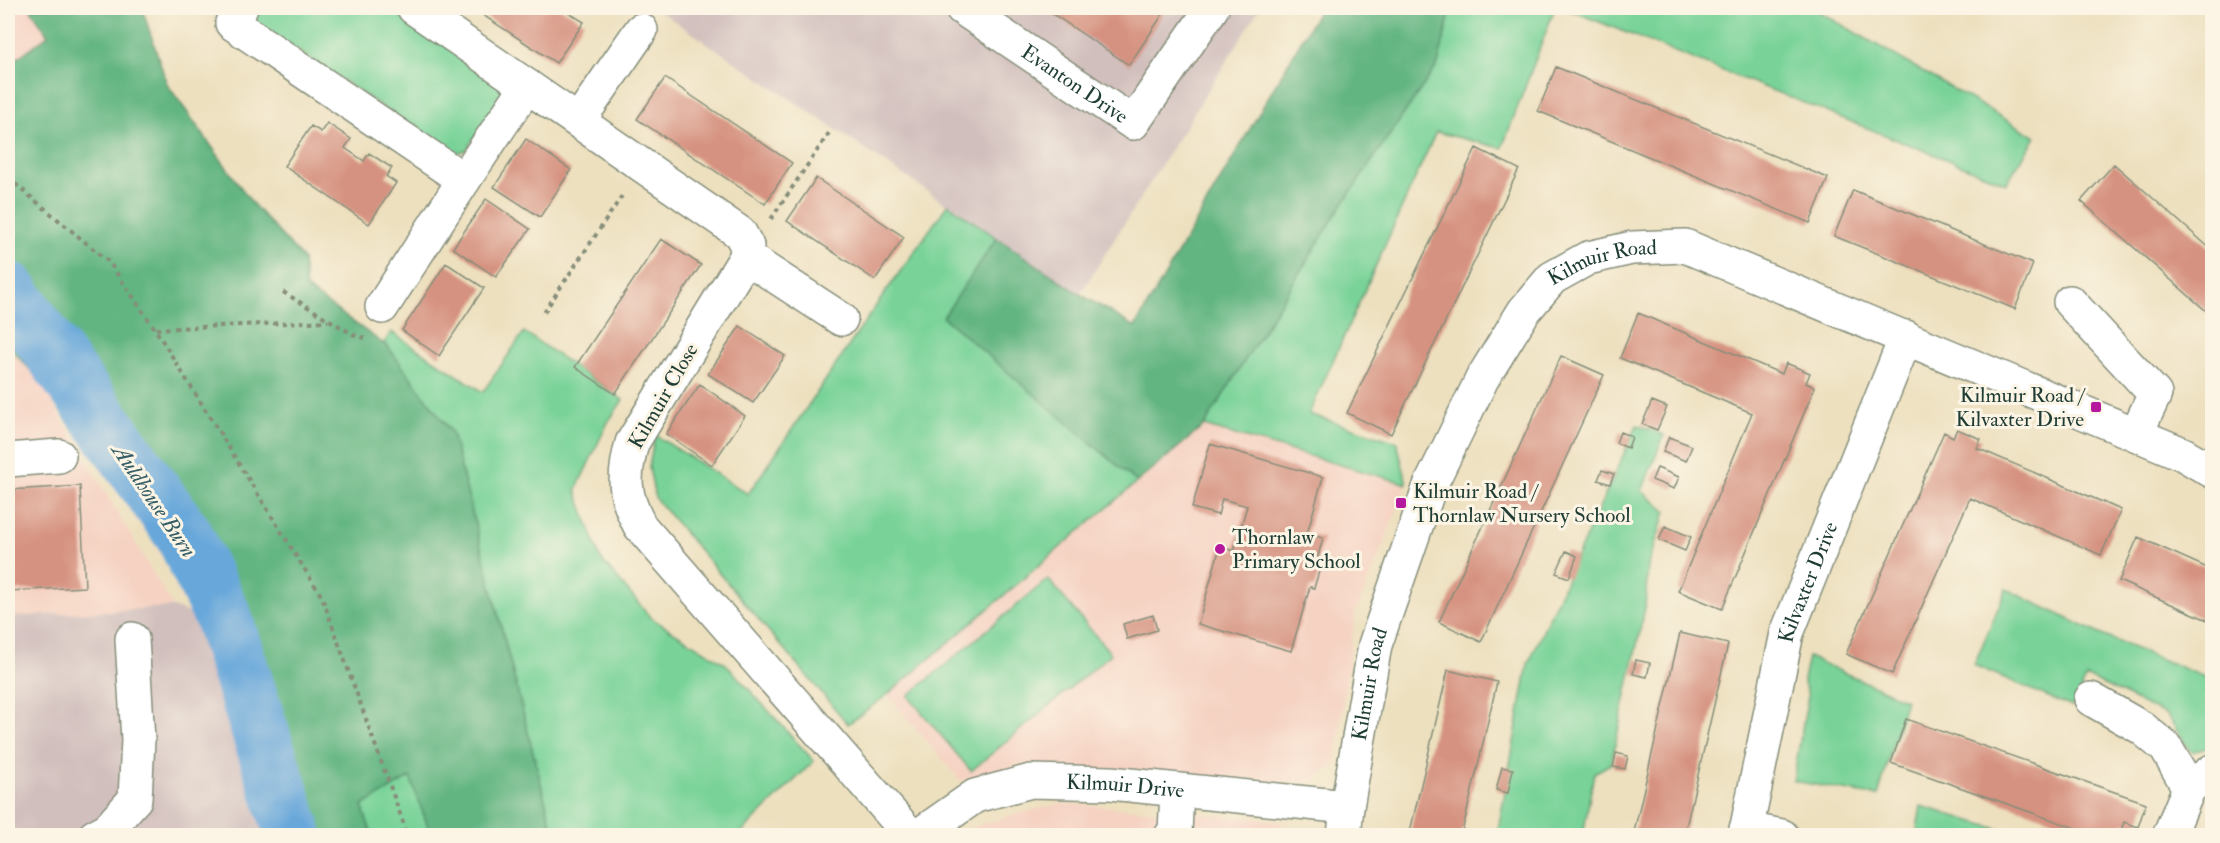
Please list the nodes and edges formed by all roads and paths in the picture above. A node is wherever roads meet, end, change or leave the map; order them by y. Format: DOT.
graph roads {
  1 [pos="241,8"];
  2 [pos="414,8"];
  3 [pos="962,8"];
  4 [pos="1212,8"];
  5 [pos="641,30"];
  6 [pos="527,86"];
  7 [pos="579,120"];
  8 [pos="829,133"];
  9 [pos="643,165"];
  10 [pos="8,180"];
  11 [pos="464,180"];
  12 [pos="745,250"];
  13 [pos="283,292"];
  14 [pos="2070,302"];
  15 [pos="381,307"];
  16 [pos="544,312"];
  17 [pos="841,319"];
  18 [pos="328,321"];
  19 [pos="155,329"];
  20 [pos="1906,337"];
  21 [pos="2136,434"];
  22 [pos="59,456"];
  23 [pos="8,460"];
  24 [pos="2212,471"];
  25 [pos="132,639"];
  26 [pos="2091,699"];
  27 [pos="2201,779"];
  28 [pos="1177,790"];
  29 [pos="1346,821"];
  30 [pos="1746,832"];
  31 [pos="95,836"];
  32 [pos="408,836"];
  33 [pos="911,836"];
  34 [pos="918,836"];
  35 [pos="1171,836"];
  36 [pos="1782,836"];
  37 [pos="2169,836"];
  1 -- 11 [label="street"];
  2 -- 6 [label="street"];
  3 -- 4 [label="street, Evanton Drive"];
  5 -- 7 [label="street"];
  6 -- 7 [label="street"];
  6 -- 11 [label="street"];
  7 -- 9 [label="street"];
  8 -- 12 [label="path"];
  9 -- 12 [label="street"];
  9 -- 16 [label="path"];
  10 -- 19 [label="path"];
  11 -- 15 [label="street"];
  12 -- 17 [label="street"];
  12 -- 33 [label="street, Kilmuir Close"];
  13 -- 15 [label="path"];
  14 -- 21 [label="street"];
  18 -- 19 [label="path"];
  19 -- 32 [label="path"];
  20 -- 21 [label="street, Kilmuir Road"];
  20 -- 29 [label="street, Kilmuir Road"];
  20 -- 30 [label="street, Kilvaxter Drive"];
  21 -- 24 [label="street, Kilmuir Road"];
  22 -- 23 [label="street"];
  25 -- 31 [label="street"];
  26 -- 27 [label="street"];
  27 -- 37 [label="street"];
  28 -- 29 [label="street, Kilmuir Drive"];
  28 -- 34 [label="street, Kilmuir Drive"];
  28 -- 35 [label="street"];
  30 -- 36 [label="street"];
}
